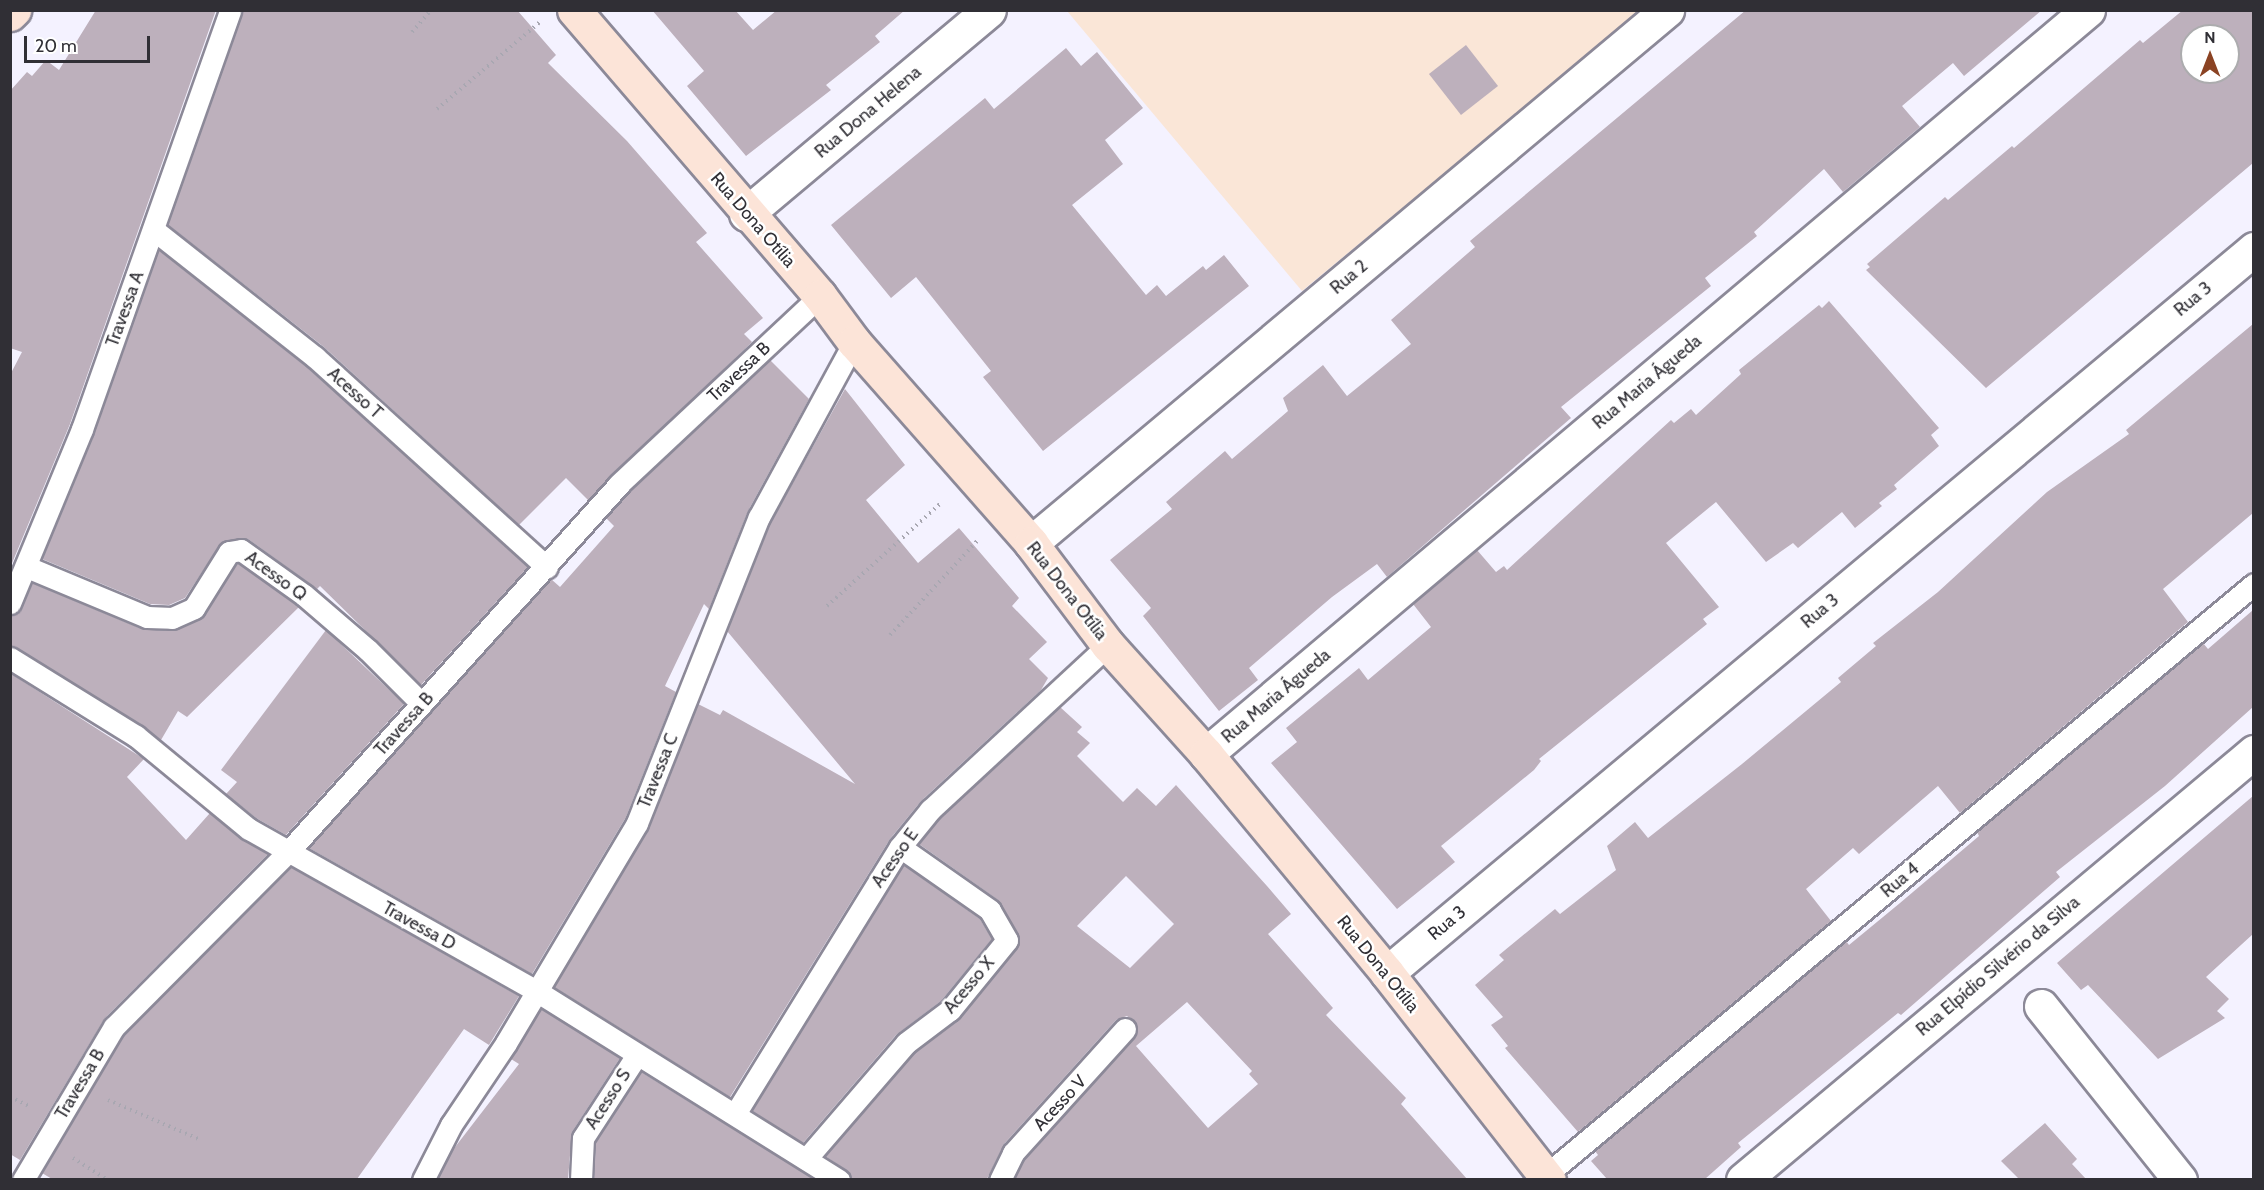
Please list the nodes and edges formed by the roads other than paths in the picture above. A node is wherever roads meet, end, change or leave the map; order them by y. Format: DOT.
graph roads {
  1 [pos="230,10"];
  2 [pos="989,10"];
  3 [pos="1667,10"];
  4 [pos="2088,10"];
  5 [pos="568,13"];
  6 [pos="746,214"];
  7 [pos="154,230"];
  8 [pos="2253,249"];
  9 [pos="820,296"];
  10 [pos="854,342"];
  11 [pos="1031,543"];
  12 [pos="27,567"];
  13 [pos="547,567"];
  14 [pos="2253,584"];
  15 [pos="10,603"];
  16 [pos="1108,645"];
  17 [pos="10,658"];
  18 [pos="422,704"];
  19 [pos="2253,752"];
  20 [pos="1206,754"];
  21 [pos="900,847"];
  22 [pos="288,852"];
  23 [pos="1387,973"];
  24 [pos="538,992"];
  25 [pos="2041,1006"];
  26 [pos="1125,1029"];
  27 [pos="637,1055"];
  28 [pos="735,1114"];
  29 [pos="806,1159"];
  30 [pos="1547,1178"];
  31 [pos="23,1179"];
  32 [pos="423,1179"];
  33 [pos="581,1179"];
  34 [pos="839,1179"];
  35 [pos="1000,1179"];
  36 [pos="1743,1179"];
  37 [pos="2180,1179"];
  1 -- 7 [label="lane, Travessa A"];
  2 -- 6 [label="street, Rua Dona Helena"];
  3 -- 11 [label="street, Rua 2"];
  4 -- 20 [label="street, Rua Maria Águeda"];
  5 -- 6 [label="street, Rua Dona Otília"];
  6 -- 9 [label="street, Rua Dona Otília"];
  7 -- 12 [label="lane, Travessa A"];
  7 -- 13 [label="lane, Acesso T"];
  8 -- 23 [label="street, Rua 3"];
  9 -- 10 [label="street, Rua Dona Otília"];
  9 -- 13 [label="lane, Travessa B"];
  10 -- 11 [label="street, Rua Dona Otília"];
  10 -- 24 [label="lane, Travessa C"];
  11 -- 16 [label="street, Rua Dona Otília"];
  12 -- 15 [label="lane, Travessa A"];
  12 -- 18 [label="lane, Acesso Q"];
  13 -- 18 [label="lane, Travessa B"];
  14 -- 30 [label="lane, Rua 4"];
  16 -- 20 [label="street, Rua Dona Otília"];
  16 -- 21 [label="lane, Acesso E"];
  17 -- 22 [label="lane, Travessa D"];
  18 -- 22 [label="lane, Travessa B"];
  19 -- 36 [label="street, Rua Elpídio Silvério da Silva"];
  20 -- 23 [label="street, Rua Dona Otília"];
  21 -- 28 [label="lane, Acesso E"];
  21 -- 29 [label="lane, Acesso X"];
  22 -- 24 [label="lane, Travessa D"];
  22 -- 31 [label="lane, Travessa B"];
  23 -- 30 [label="street, Rua Dona Otília"];
  24 -- 27 [label="lane, Travessa D"];
  24 -- 32 [label="lane, Travessa C"];
  25 -- 37 [label="street"];
  26 -- 35 [label="lane, Acesso V"];
  27 -- 28 [label="lane, Travessa D"];
  27 -- 33 [label="lane, Acesso S"];
  28 -- 29 [label="lane, Travessa D"];
  29 -- 34 [label="lane, Travessa D"];
}
